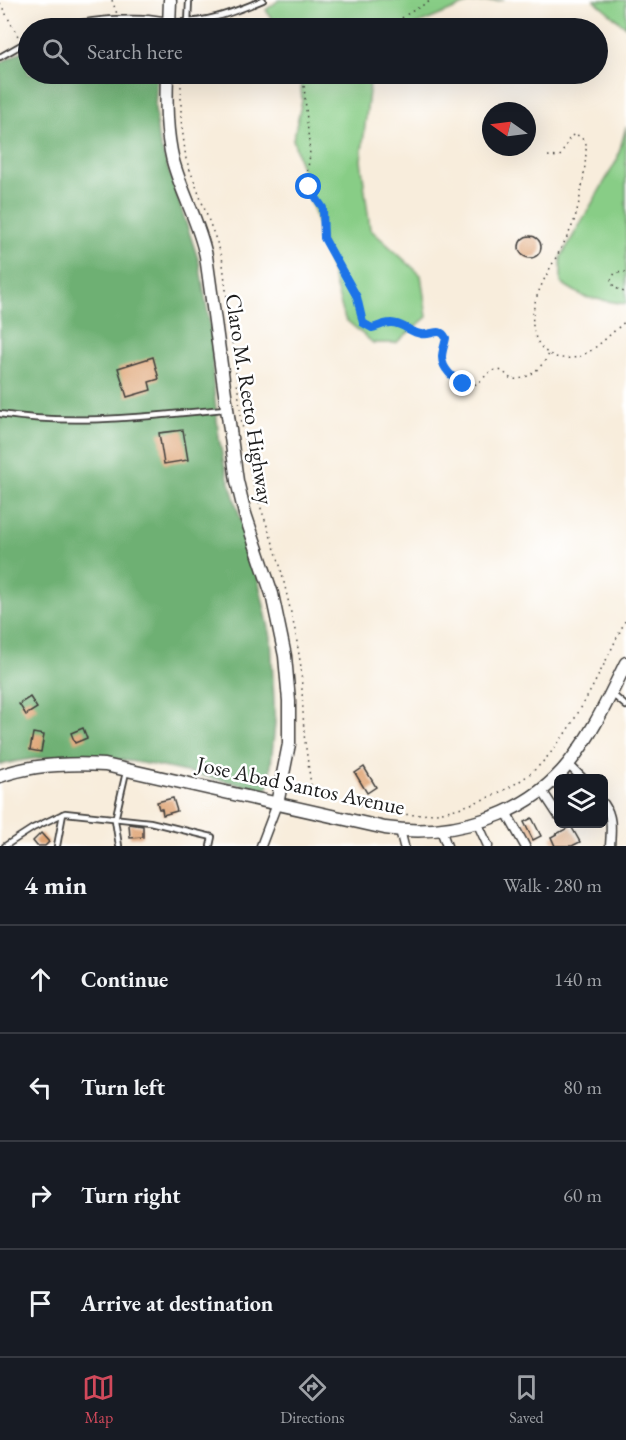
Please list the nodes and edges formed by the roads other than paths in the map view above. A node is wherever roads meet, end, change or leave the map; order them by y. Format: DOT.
graph roads {
  1 [pos="170,0"];
  2 [pos="189,0"];
  3 [pos="263,0"];
  4 [pos="169,18"];
  5 [pos="188,18"];
  6 [pos="216,18"];
  7 [pos="18,46"];
  8 [pos="0,57"];
  9 [pos="167,84"];
  10 [pos="227,409"];
  11 [pos="0,414"];
  12 [pos="626,663"];
  13 [pos="611,693"];
  14 [pos="626,706"];
  15 [pos="568,764"];
  16 [pos="127,768"];
  17 [pos="578,774"];
  18 [pos="0,776"];
  19 [pos="541,789"];
  20 [pos="278,804"];
  21 [pos="554,809"];
  22 [pos="608,810"];
  23 [pos="506,812"];
  24 [pos="63,814"];
  25 [pos="115,820"];
  26 [pos="477,822"];
  27 [pos="400,830"];
  28 [pos="441,830"];
  29 [pos="3,845"];
  30 [pos="57,846"];
  31 [pos="119,846"];
  32 [pos="210,846"];
  33 [pos="261,846"];
  34 [pos="404,846"];
  35 [pos="447,846"];
  36 [pos="488,846"];
  37 [pos="525,846"];
  38 [pos="609,846"];
  1 -- 4 [label="main road"];
  2 -- 5 [label="lane"];
  3 -- 6 [label="lane"];
  7 -- 8 [label="lane"];
  9 -- 10 [label="main road, Claro M. Recto Highway"];
  10 -- 11 [label="lane"];
  10 -- 20 [label="main road, Claro M. Recto Highway"];
  12 -- 13 [label="main road, Jose Abad Santos Avenue"];
  13 -- 14 [label="lane"];
  13 -- 15 [label="main road, Jose Abad Santos Avenue"];
  15 -- 17 [label="street"];
  15 -- 19 [label="main road, Jose Abad Santos Avenue"];
  16 -- 18 [label="main road, Jose Abad Santos Avenue"];
  16 -- 20 [label="main road, Jose Abad Santos Avenue"];
  16 -- 25 [label="lane"];
  19 -- 21 [label="street"];
  19 -- 23 [label="main road, Jose Abad Santos Avenue"];
  20 -- 27 [label="main road, Jose Abad Santos Avenue"];
  20 -- 33 [label="street"];
  22 -- 38 [label="street"];
  23 -- 26 [label="main road, Jose Abad Santos Avenue"];
  23 -- 37 [label="street"];
  24 -- 25 [label="lane"];
  24 -- 29 [label="lane"];
  24 -- 30 [label="lane"];
  25 -- 31 [label="lane"];
  25 -- 32 [label="lane"];
  26 -- 28 [label="main road, Jose Abad Santos Avenue"];
  26 -- 36 [label="street"];
  27 -- 28 [label="main road, Jose Abad Santos Avenue"];
  27 -- 34 [label="street"];
  28 -- 35 [label="street"];
}
